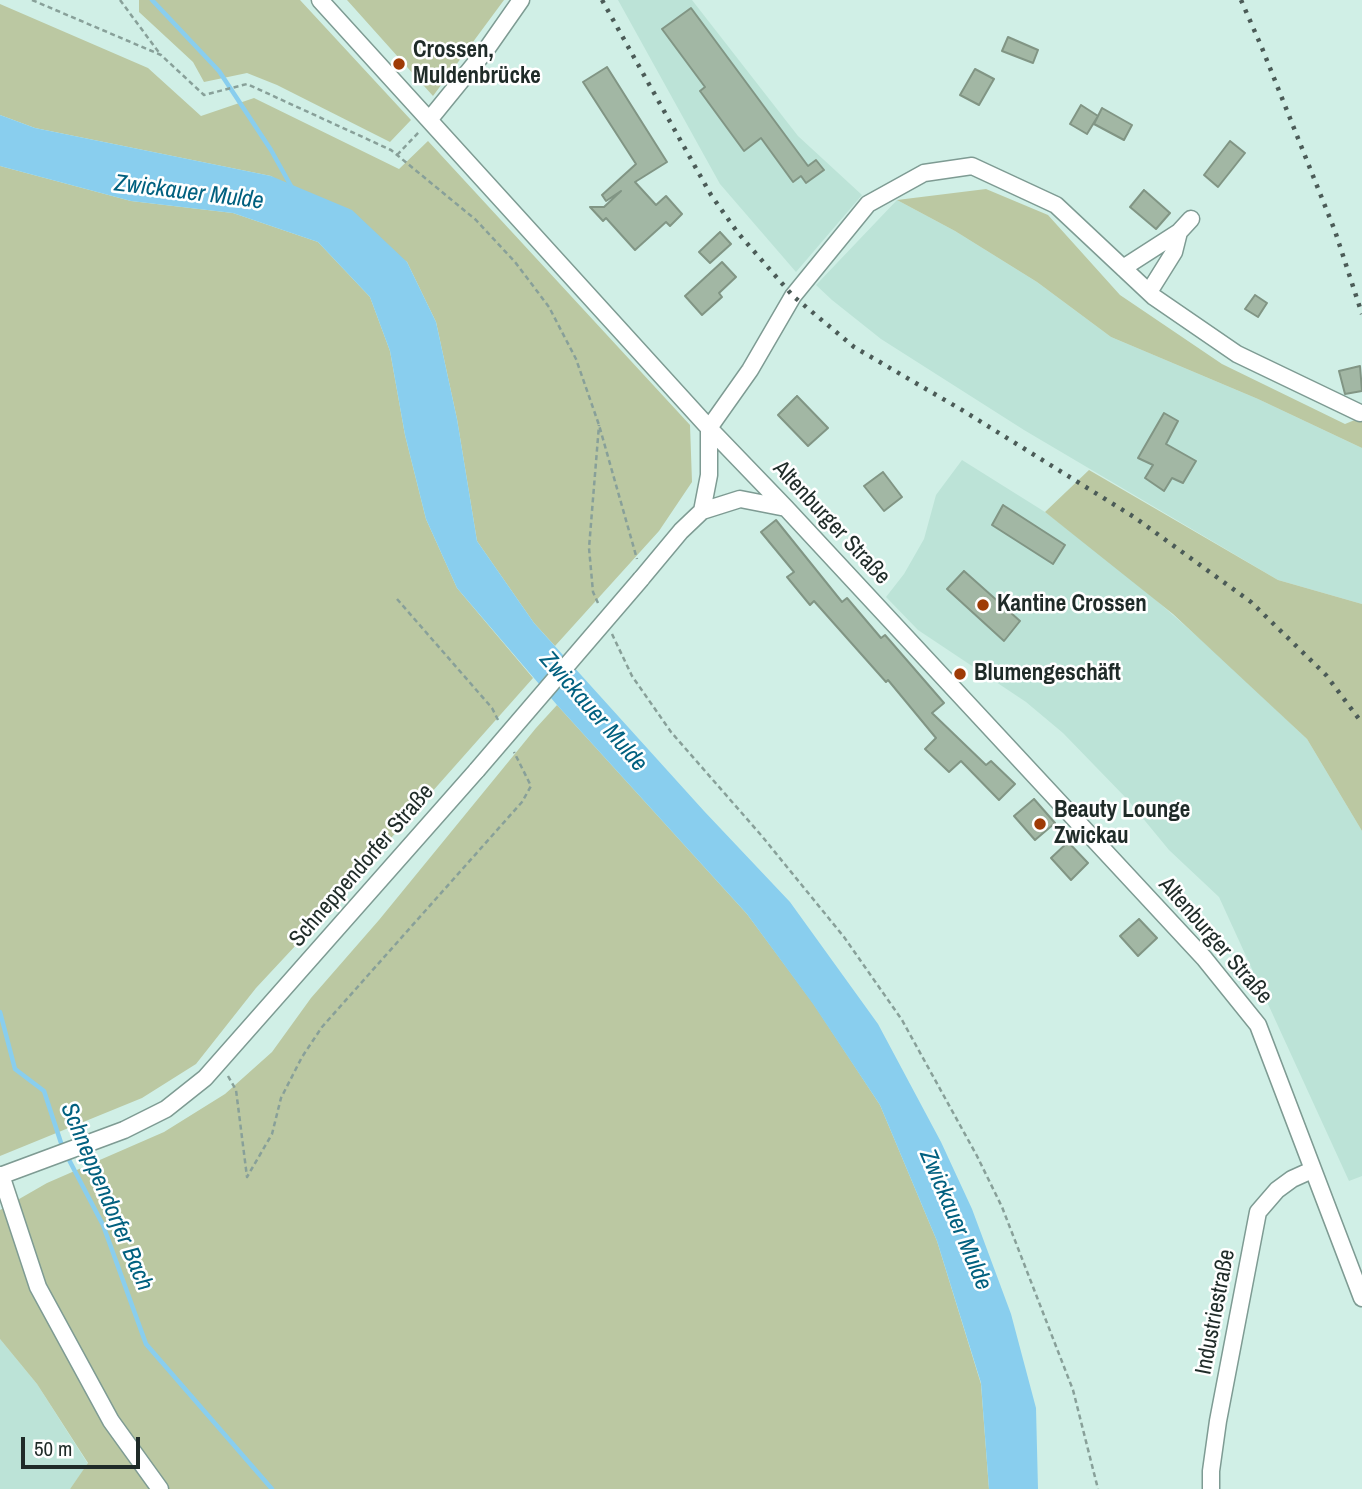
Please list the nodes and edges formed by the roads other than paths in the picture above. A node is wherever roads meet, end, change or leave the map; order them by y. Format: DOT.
graph roads {
  1 [pos="320,0"];
  2 [pos="521,0"];
  3 [pos="429,120"];
  4 [pos="1191,219"];
  5 [pos="1180,232"];
  6 [pos="1123,268"];
  7 [pos="1149,292"];
  8 [pos="1360,413"];
  9 [pos="709,428"];
  10 [pos="786,508"];
  11 [pos="702,511"];
  12 [pos="1312,1170"];
  13 [pos="4,1174"];
  14 [pos="1362,1298"];
  15 [pos="160,1489"];
  16 [pos="1211,1489"];
  1 -- 3 [label="street, Altenburger Straße"];
  2 -- 3 [label="street"];
  3 -- 9 [label="street, Altenburger Straße"];
  4 -- 5 [label="street"];
  5 -- 6 [label="street"];
  5 -- 7 [label="street"];
  6 -- 7 [label="street"];
  6 -- 9 [label="street"];
  7 -- 8 [label="street"];
  9 -- 10 [label="street, Altenburger Straße"];
  9 -- 11 [label="street"];
  10 -- 11 [label="street, Schneppendorfer Straße"];
  10 -- 12 [label="street, Altenburger Straße"];
  11 -- 13 [label="street, Schneppendorfer Straße, bridge"];
  12 -- 14 [label="street, Altenburger Straße"];
  12 -- 16 [label="street, Industriestraße"];
  13 -- 15 [label="street"];
}
